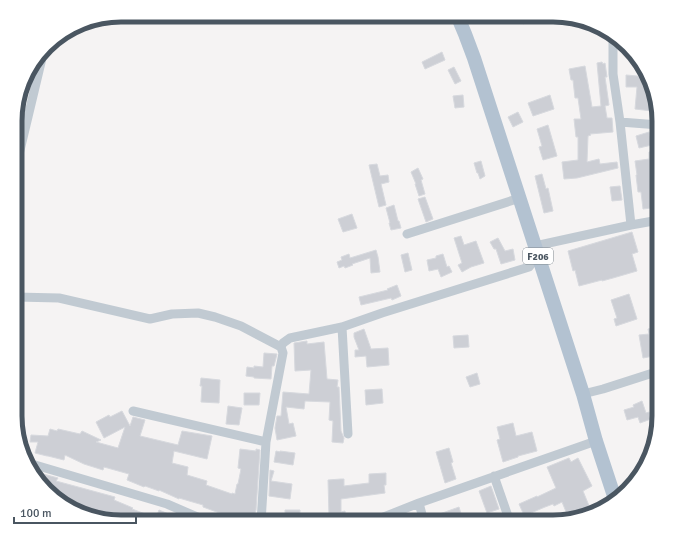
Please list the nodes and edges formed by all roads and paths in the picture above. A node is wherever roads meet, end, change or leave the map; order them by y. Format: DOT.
graph roads {
  1 [pos="460,22"];
  2 [pos="613,42"];
  3 [pos="41,62"];
  4 [pos="620,122"];
  5 [pos="652,124"];
  6 [pos="22,142"];
  7 [pos="520,198"];
  8 [pos="652,221"];
  9 [pos="631,225"];
  10 [pos="407,234"];
  11 [pos="535,246"];
  12 [pos="22,298"];
  13 [pos="342,327"];
  14 [pos="281,347"];
  15 [pos="652,373"];
  16 [pos="583,394"];
  17 [pos="133,412"];
  18 [pos="348,434"];
  19 [pos="596,441"];
  20 [pos="266,442"];
  21 [pos="35,465"];
  22 [pos="494,476"];
  23 [pos="614,494"];
  24 [pos="419,503"];
  25 [pos="193,515"];
  26 [pos="261,515"];
  27 [pos="389,515"];
  28 [pos="422,515"];
  29 [pos="508,515"];
  1 -- 7 [label="main road, F206"];
  2 -- 4 [label="street"];
  3 -- 6 [label="street"];
  4 -- 5 [label="street"];
  4 -- 9 [label="street"];
  7 -- 10 [label="street"];
  7 -- 11 [label="main road, F206"];
  8 -- 9 [label="street"];
  9 -- 11 [label="street"];
  11 -- 13 [label="street"];
  11 -- 16 [label="main road, F206"];
  12 -- 14 [label="street"];
  13 -- 14 [label="street"];
  13 -- 18 [label="street"];
  14 -- 20 [label="street"];
  15 -- 16 [label="street"];
  16 -- 19 [label="main road, F206"];
  17 -- 20 [label="street"];
  19 -- 22 [label="street"];
  19 -- 23 [label="main road, F206"];
  20 -- 26 [label="street"];
  21 -- 25 [label="street"];
  22 -- 24 [label="street"];
  22 -- 29 [label="street"];
  24 -- 27 [label="street"];
  24 -- 28 [label="street"];
}
